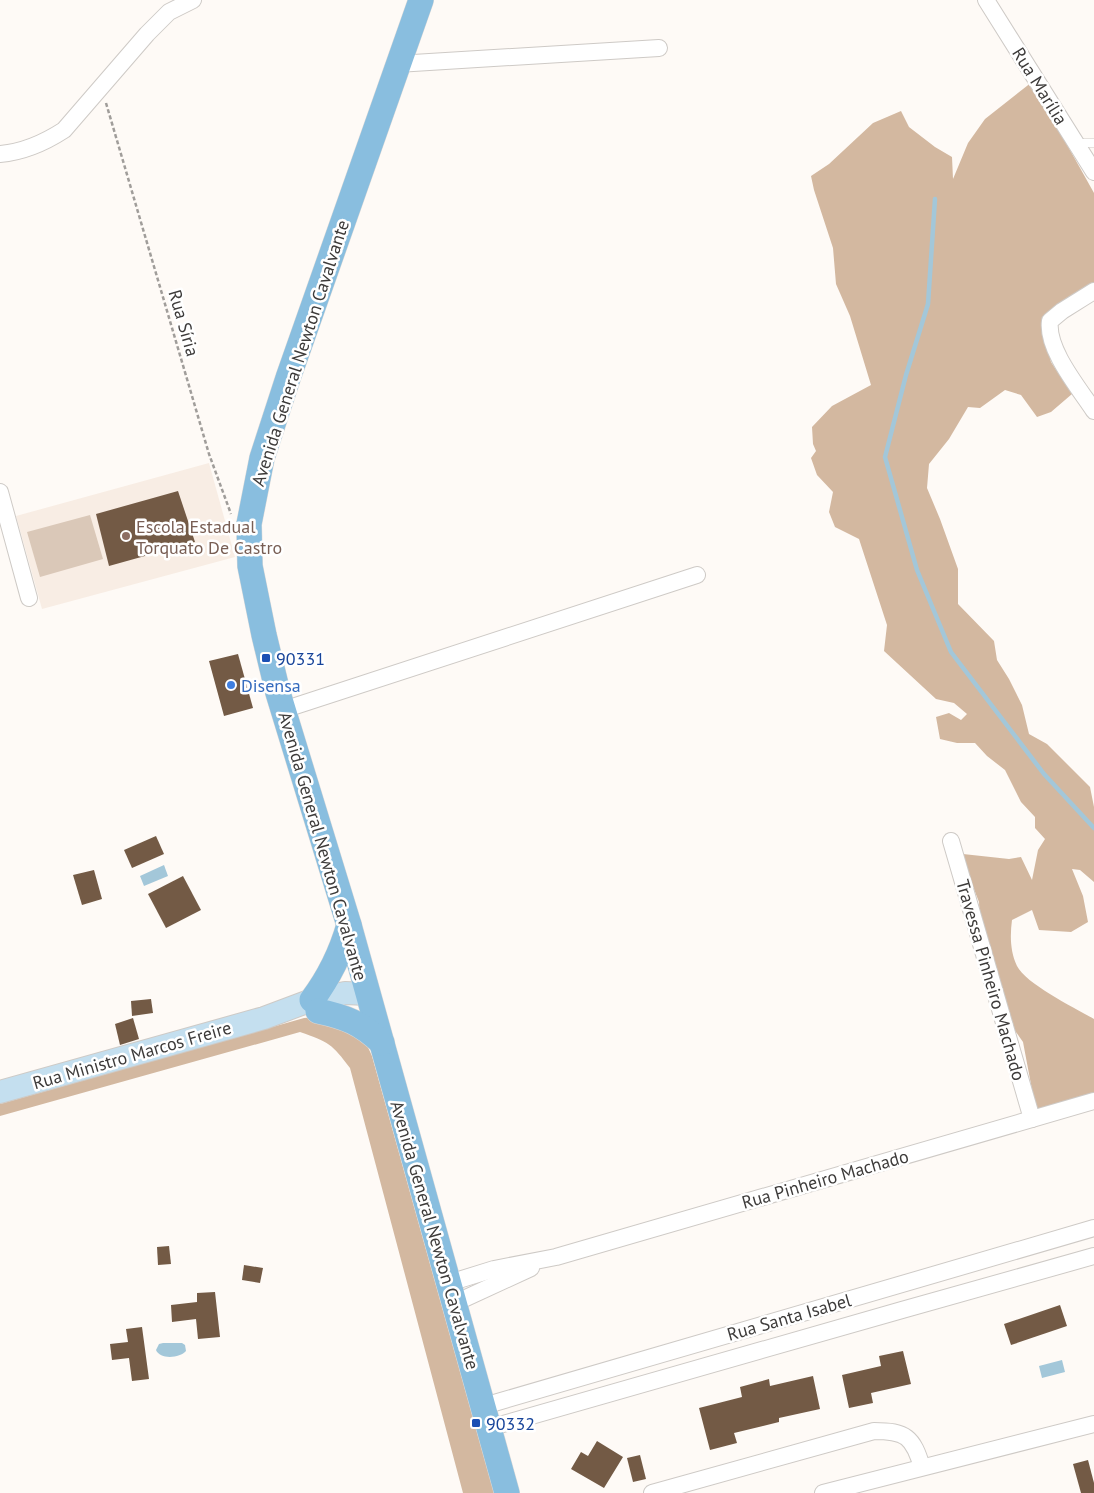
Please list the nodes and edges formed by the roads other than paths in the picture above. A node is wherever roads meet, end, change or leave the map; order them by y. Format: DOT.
graph roads {
  1 [pos="193,0"];
  2 [pos="421,0"];
  3 [pos="986,0"];
  4 [pos="659,48"];
  5 [pos="397,64"];
  6 [pos="1076,143"];
  7 [pos="1094,143"];
  8 [pos="0,154"];
  9 [pos="1094,172"];
  10 [pos="1094,291"];
  11 [pos="1094,411"];
  12 [pos="0,492"];
  13 [pos="697,575"];
  14 [pos="29,598"];
  15 [pos="283,710"];
  16 [pos="951,841"];
  17 [pos="349,925"];
  18 [pos="367,994"];
  19 [pos="315,1005"];
  20 [pos="382,1043"];
  21 [pos="0,1092"];
  22 [pos="1094,1101"];
  23 [pos="1032,1119"];
  24 [pos="1094,1228"];
  25 [pos="1094,1256"];
  26 [pos="452,1293"];
  27 [pos="486,1417"];
  28 [pos="1094,1424"];
  29 [pos="922,1467"];
  30 [pos="507,1493"];
  31 [pos="652,1493"];
  32 [pos="823,1493"];
  1 -- 8 [label="street"];
  2 -- 5 [label="main road, Avenida General Newton Cavalvante"];
  3 -- 6 [label="street, Rua Marília"];
  4 -- 5 [label="street"];
  5 -- 15 [label="main road, Avenida General Newton Cavalvante"];
  6 -- 7 [label="lane"];
  6 -- 9 [label="street, Rua Marília"];
  10 -- 11 [label="street"];
  12 -- 14 [label="street"];
  13 -- 15 [label="street"];
  15 -- 17 [label="main road, Avenida General Newton Cavalvante"];
  16 -- 23 [label="street, Travessa Pinheiro Machado"];
  17 -- 18 [label="main road, Avenida General Newton Cavalvante"];
  17 -- 19 [label="main road"];
  18 -- 19 [label="main road, Rua Ministro Marcos Freire"];
  18 -- 20 [label="main road, Avenida General Newton Cavalvante"];
  19 -- 20 [label="main road"];
  19 -- 21 [label="main road, Rua Ministro Marcos Freire"];
  20 -- 26 [label="main road, Avenida General Newton Cavalvante"];
  22 -- 23 [label="street, Rua Pinheiro Machado"];
  23 -- 26 [label="street, Rua Pinheiro Machado"];
  24 -- 27 [label="street, Rua Santa Isabel"];
  25 -- 27 [label="street, Rua Santa Isabel"];
  26 -- 27 [label="main road, Avenida General Newton Cavalvante"];
  27 -- 30 [label="main road, Avenida General Newton Cavalvante"];
  28 -- 29 [label="street"];
  29 -- 31 [label="street"];
  29 -- 32 [label="street"];
}
